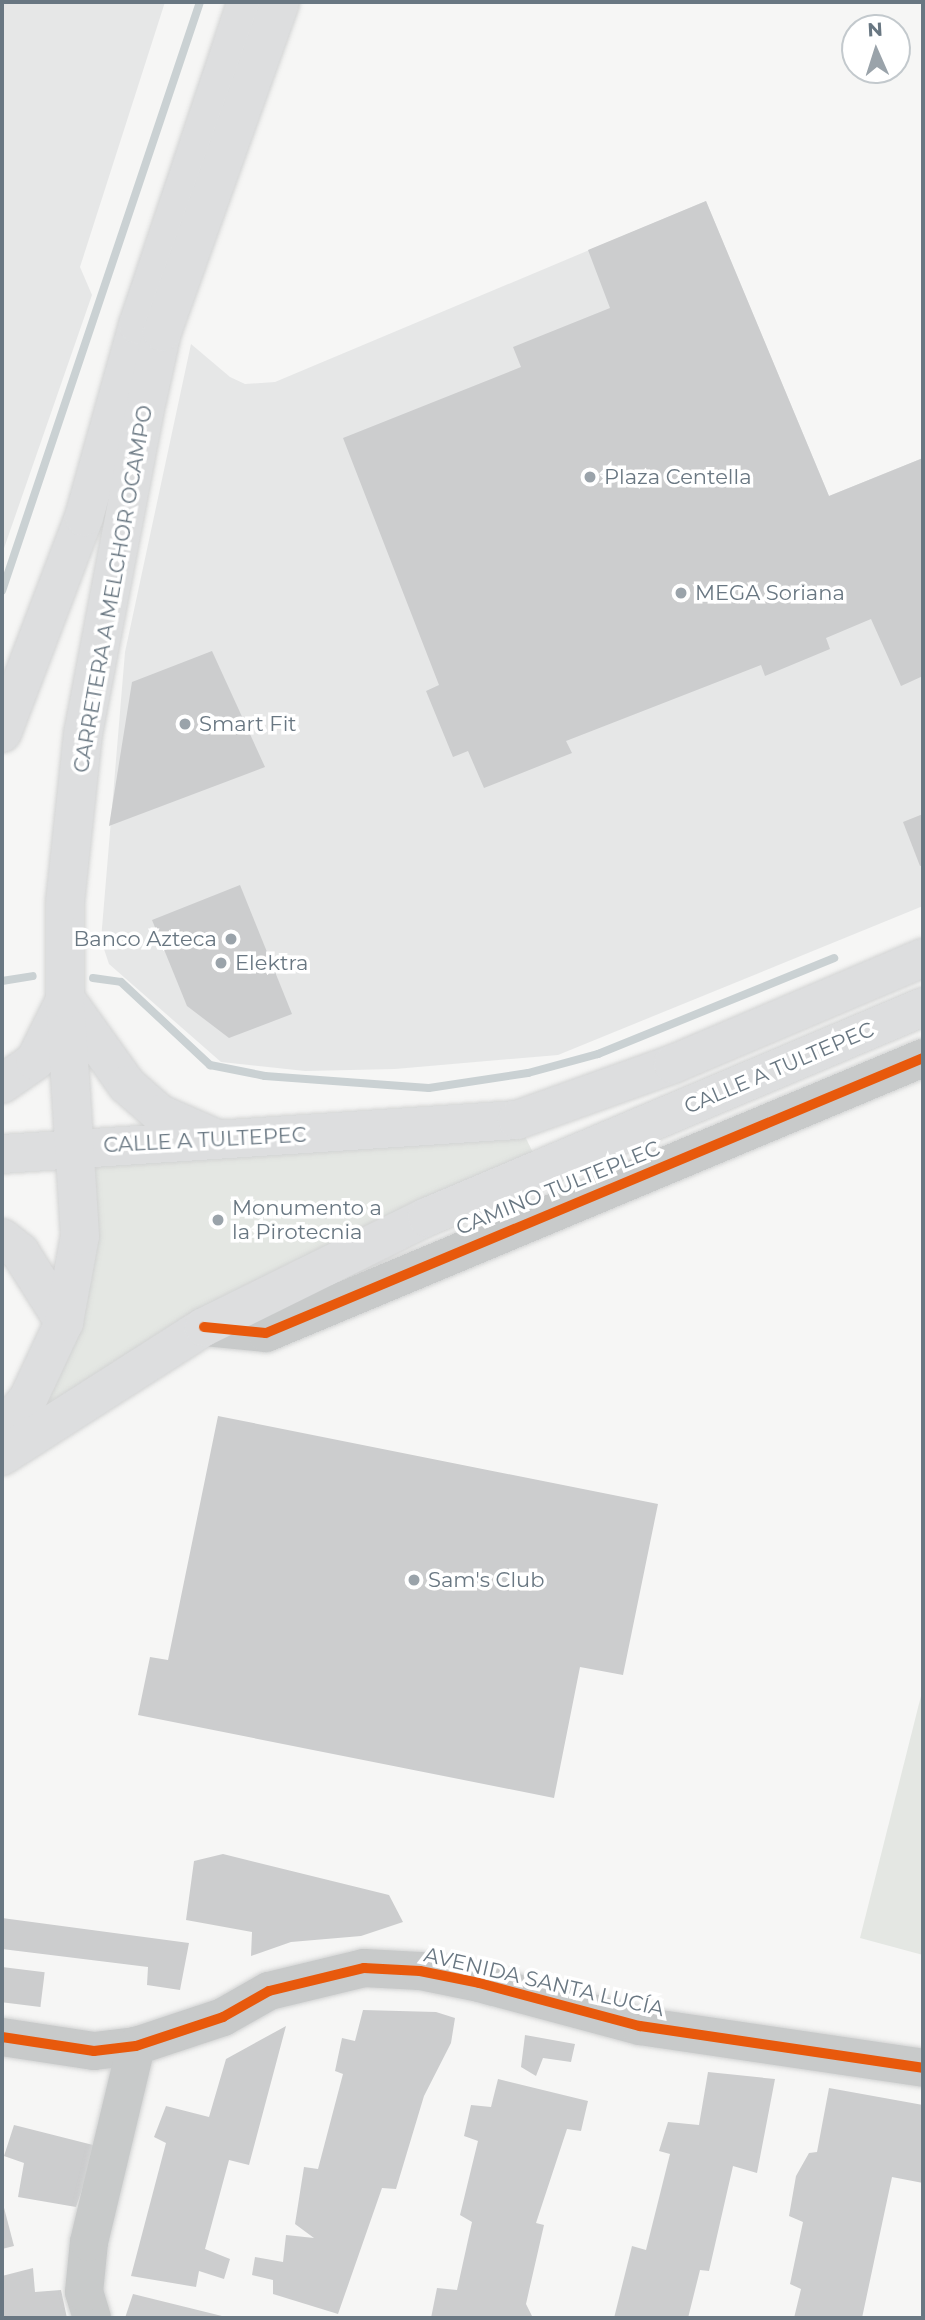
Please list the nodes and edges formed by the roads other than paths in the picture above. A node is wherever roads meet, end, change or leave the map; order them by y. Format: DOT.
graph roads {
  1 [pos="247,2"];
  2 [pos="280,2"];
  3 [pos="2,733"];
  4 [pos="923,940"];
  5 [pos="923,958"];
  6 [pos="65,999"];
  7 [pos="923,1007"];
  8 [pos="923,1058"];
  9 [pos="649,1073"];
  10 [pos="2,1084"];
  11 [pos="220,1141"];
  12 [pos="73,1147"];
  13 [pos="2,1154"];
  14 [pos="2,1238"];
  15 [pos="64,1322"];
  16 [pos="204,1327"];
  17 [pos="2,1430"];
  18 [pos="2,1456"];
  19 [pos="2,2037"];
  20 [pos="136,2046"];
  21 [pos="923,2068"];
  22 [pos="92,2318"];
  1 -- 3 [label="main road, CARRETERA A MELCHOR OCAMPO"];
  2 -- 6 [label="main road, CARRETERA A MELCHOR OCAMPO"];
  4 -- 9 [label="street"];
  5 -- 9 [label="main road, CALLE A TULTEPEC"];
  6 -- 10 [label="main road"];
  6 -- 11 [label="main road"];
  6 -- 12 [label="main road, CARRETERA A MELCHOR OCAMPO"];
  7 -- 16 [label="main road, CALLE A TULTEPEC"];
  8 -- 16 [label="street, CAMINO TULTEPLEC"];
  9 -- 11 [label="main road, CALLE A TULTEPEC"];
  11 -- 12 [label="main road, CALLE A TULTEPEC"];
  12 -- 13 [label="main road, CALLE A TULTEPEC"];
  12 -- 15 [label="main road, CARRETERA A MELCHOR OCAMPO"];
  14 -- 15 [label="main road"];
  15 -- 17 [label="main road, CARRETERA A MELCHOR OCAMPO"];
  16 -- 18 [label="main road, CALLE A TULTEPEC"];
  19 -- 20 [label="street, AVENIDA SANTA LUCÍA"];
  20 -- 21 [label="street, AVENIDA SANTA LUCÍA"];
  20 -- 22 [label="street"];
}
